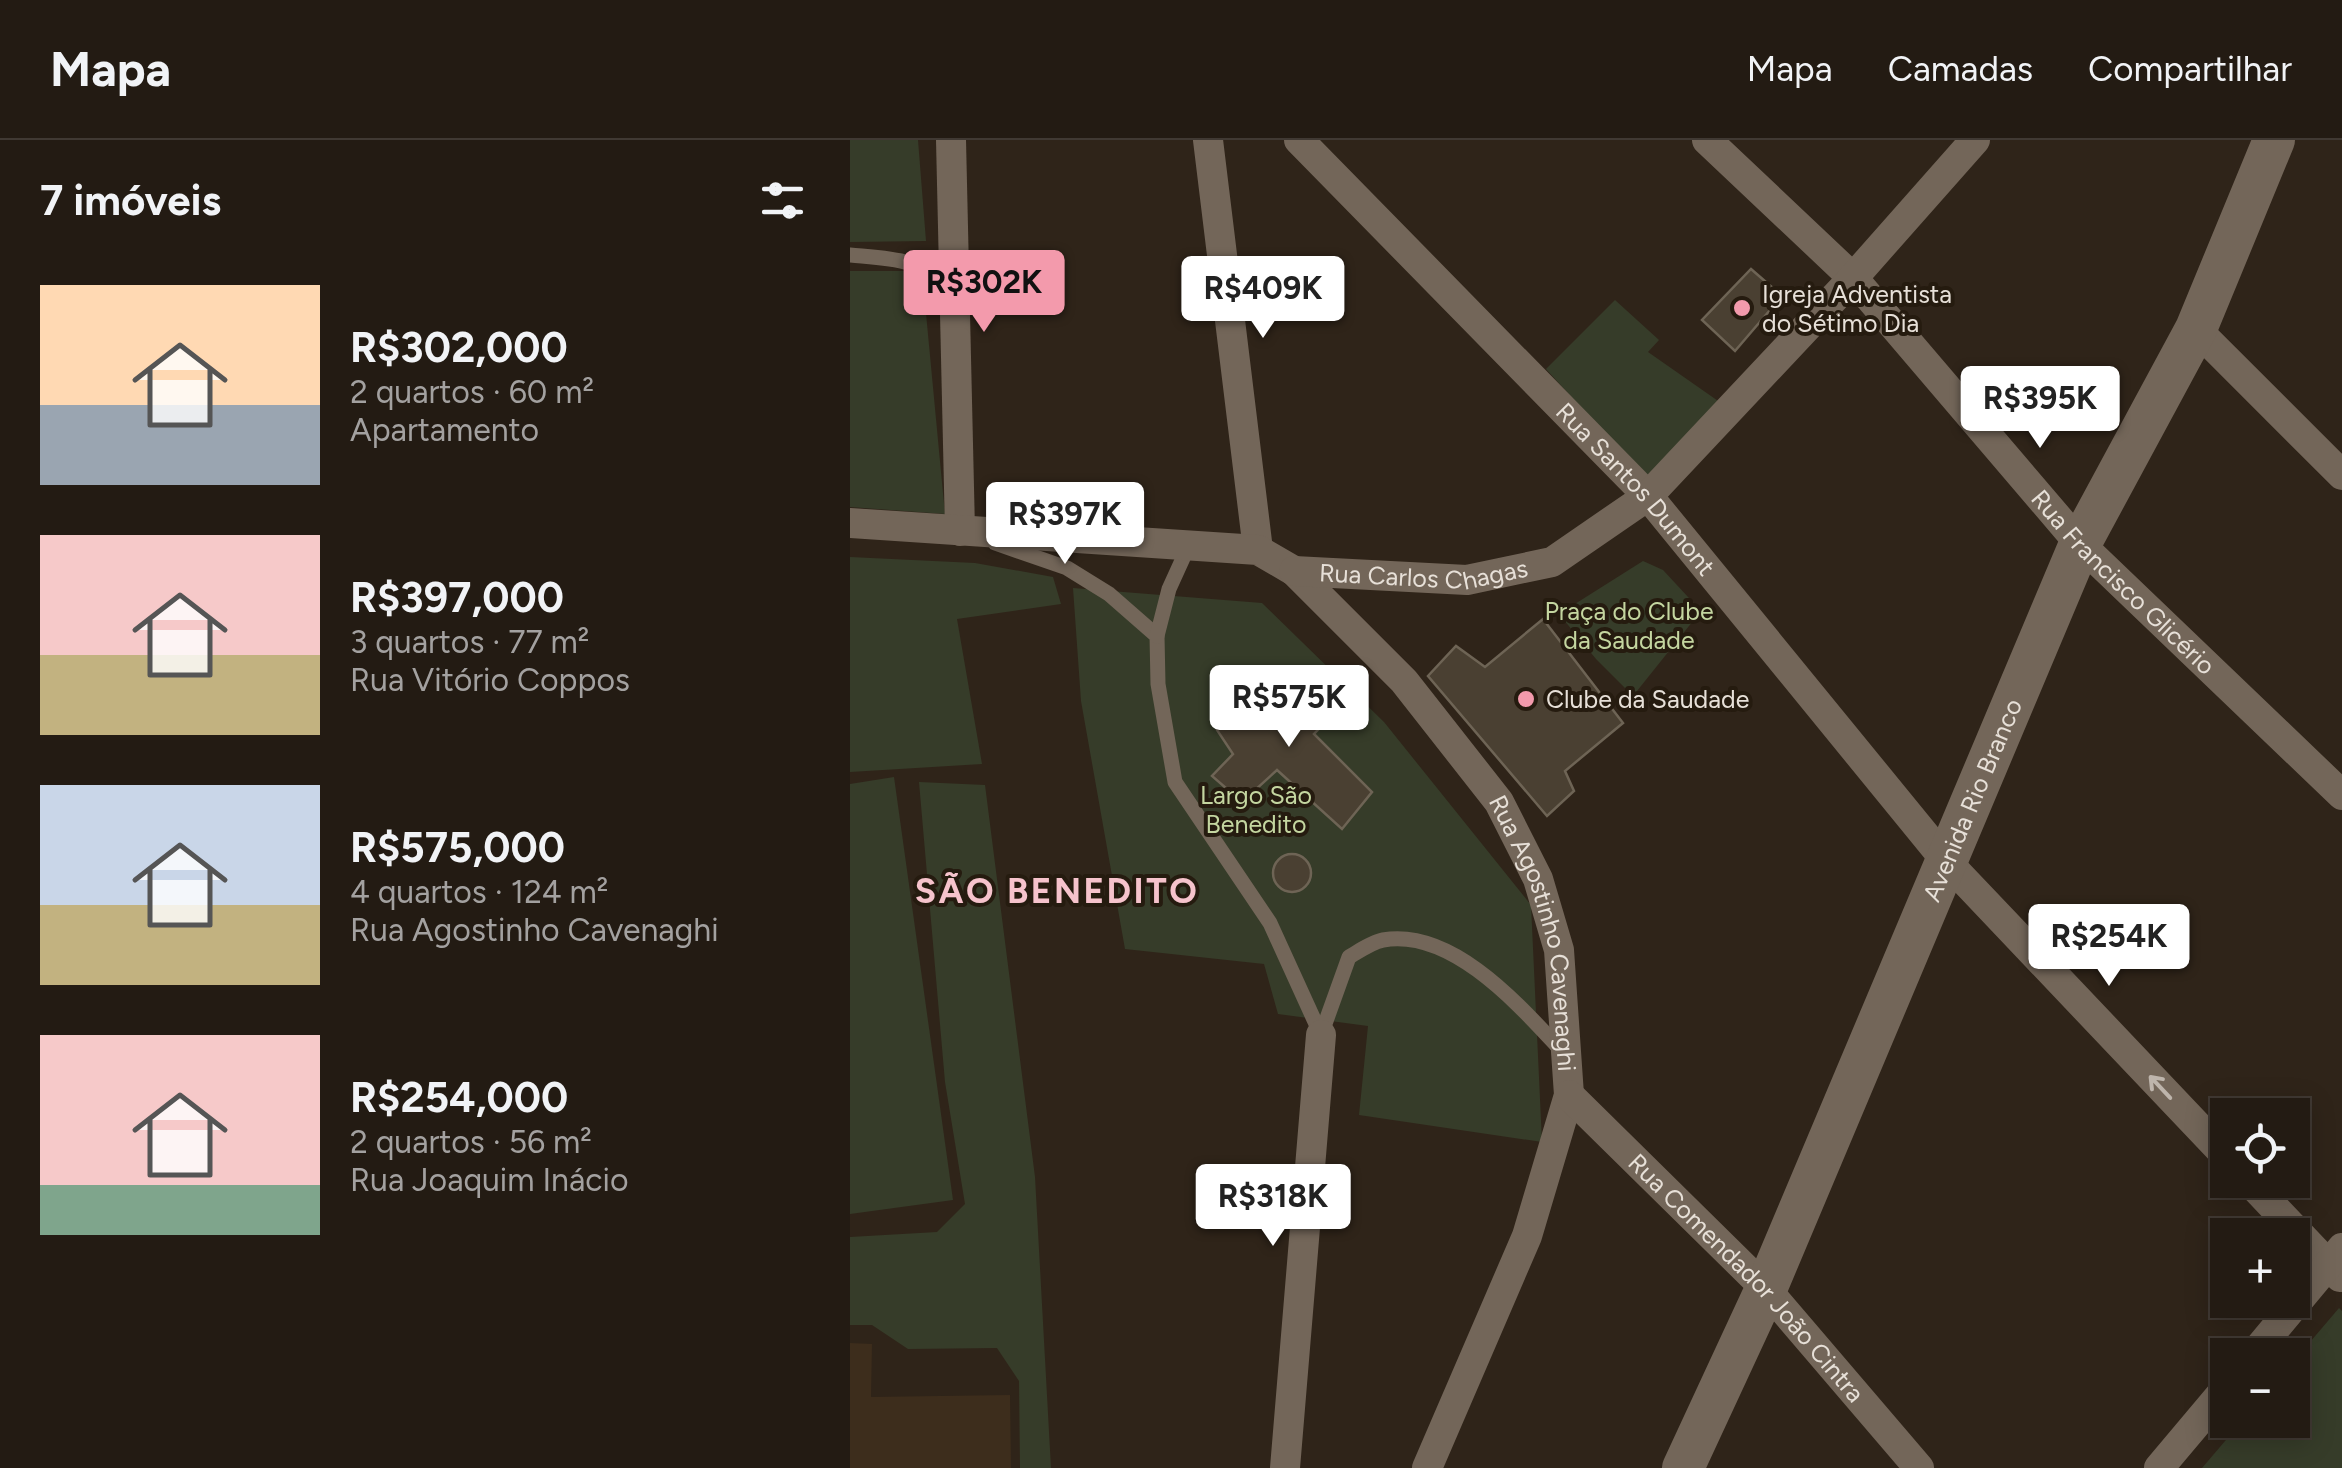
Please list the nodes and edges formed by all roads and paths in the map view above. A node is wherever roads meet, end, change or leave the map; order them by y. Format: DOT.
graph roads {
  1 [pos="952,140"];
  2 [pos="1208,140"];
  3 [pos="1299,140"];
  4 [pos="1707,140"];
  5 [pos="1975,140"];
  6 [pos="2274,140"];
  7 [pos="850,255"];
  8 [pos="1853,278"];
  9 [pos="953,288"];
  10 [pos="2196,329"];
  11 [pos="2342,475"];
  12 [pos="1648,496"];
  13 [pos="850,522"];
  14 [pos="960,531"];
  15 [pos="1189,544"];
  16 [pos="2080,544"];
  17 [pos="1258,550"];
  18 [pos="1294,571"];
  19 [pos="1157,636"];
  20 [pos="2342,795"];
  21 [pos="1947,862"];
  22 [pos="1321,1036"];
  23 [pos="1564,1052"];
  24 [pos="1569,1095"];
  25 [pos="2210,1139"];
  26 [pos="2267,1198"];
  27 [pos="2337,1264"];
  28 [pos="1766,1289"];
  29 [pos="2269,1338"];
  30 [pos="2210,1407"];
  31 [pos="1285,1468"];
  32 [pos="1427,1468"];
  33 [pos="1683,1468"];
  34 [pos="1919,1468"];
  35 [pos="2159,1468"];
  1 -- 9 [label="street"];
  2 -- 17 [label="street"];
  3 -- 12 [label="street, Rua Santos Dumont"];
  4 -- 8 [label="street, Rua Francisco Glicério"];
  5 -- 8 [label="street, Rua Carlos Chagas"];
  6 -- 10 [label="main road, Avenida Rio Branco"];
  7 -- 9 [label="lane"];
  8 -- 12 [label="street, Rua Carlos Chagas"];
  8 -- 16 [label="street, Rua Francisco Glicério"];
  9 -- 14 [label="street"];
  10 -- 11 [label="street"];
  10 -- 16 [label="main road, Avenida Rio Branco"];
  12 -- 18 [label="street, Rua Carlos Chagas"];
  12 -- 21 [label="street, Rua Santos Dumont"];
  13 -- 14 [label="street"];
  14 -- 15 [label="street"];
  14 -- 19 [label="lane"];
  15 -- 17 [label="street"];
  15 -- 19 [label="lane"];
  16 -- 20 [label="street, Rua Francisco Glicério"];
  16 -- 21 [label="main road, Avenida Rio Branco"];
  17 -- 18 [label="street"];
  18 -- 23 [label="street, Rua Agostinho Cavenaghi"];
  19 -- 22 [label="lane"];
  25 -- 21 [label="street, Rua Santos Dumont, one-way"];
  21 -- 28 [label="main road, Avenida Rio Branco"];
  22 -- 23 [label="lane"];
  22 -- 31 [label="street"];
  23 -- 24 [label="street, Rua Agostinho Cavenaghi"];
  24 -- 28 [label="street, Rua Comendador João Cintra"];
  24 -- 32 [label="street, Rua Agostinho Cavenaghi"];
  26 -- 27 [label="street"];
  27 -- 29 [label="street"];
  28 -- 33 [label="main road, Avenida Rio Branco"];
  28 -- 34 [label="street, Rua Comendador João Cintra"];
  30 -- 35 [label="street"];
}
